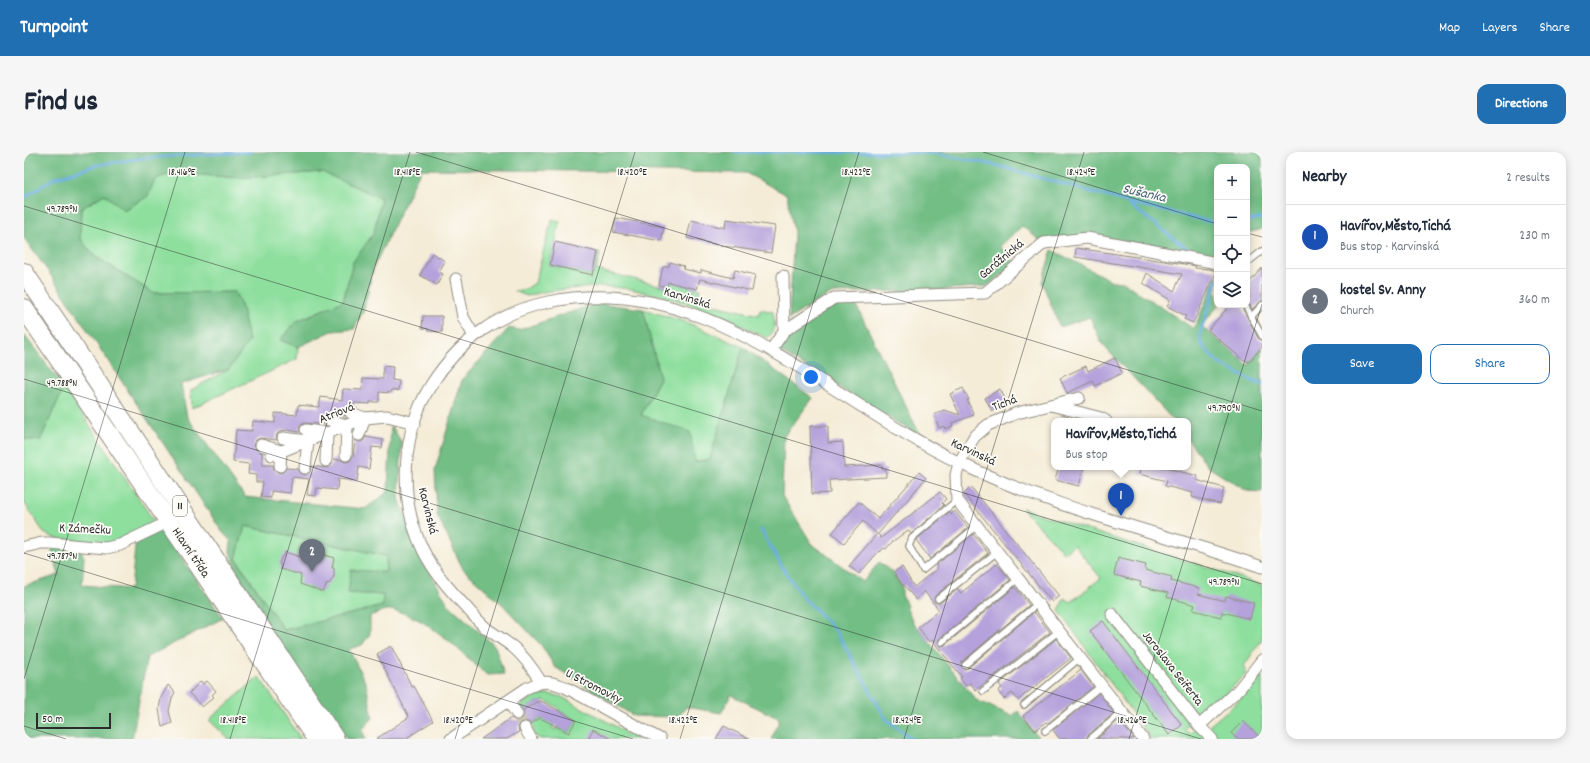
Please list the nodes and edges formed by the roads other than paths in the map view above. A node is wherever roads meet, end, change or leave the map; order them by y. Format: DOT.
graph roads {
  1 [pos="1262,251"];
  2 [pos="1250,261"];
  3 [pos="1214,262"];
  4 [pos="24,272"];
  5 [pos="783,276"];
  6 [pos="456,279"];
  7 [pos="1262,305"];
  8 [pos="24,308"];
  9 [pos="1246,308"];
  10 [pos="1251,317"];
  11 [pos="784,331"];
  12 [pos="474,336"];
  13 [pos="1262,336"];
  14 [pos="771,350"];
  15 [pos="1079,398"];
  16 [pos="1049,405"];
  17 [pos="351,413"];
  18 [pos="365,418"];
  19 [pos="1101,418"];
  20 [pos="328,420"];
  21 [pos="414,423"];
  22 [pos="347,425"];
  23 [pos="327,433"];
  24 [pos="307,435"];
  25 [pos="359,435"];
  26 [pos="283,438"];
  27 [pos="261,445"];
  28 [pos="277,453"];
  29 [pos="346,455"];
  30 [pos="326,461"];
  31 [pos="959,463"];
  32 [pos="280,466"];
  33 [pos="305,468"];
  34 [pos="957,500"];
  35 [pos="181,508"];
  36 [pos="168,522"];
  37 [pos="977,526"];
  38 [pos="24,547"];
  39 [pos="998,552"];
  40 [pos="1262,567"];
  41 [pos="1018,579"];
  42 [pos="938,599"];
  43 [pos="1038,604"];
  44 [pos="1112,614"];
  45 [pos="1059,631"];
  46 [pos="942,642"];
  47 [pos="1080,658"];
  48 [pos="1262,660"];
  49 [pos="965,665"];
  50 [pos="541,682"];
  51 [pos="1101,686"];
  52 [pos="984,691"];
  53 [pos="508,701"];
  54 [pos="1024,705"];
  55 [pos="1122,712"];
  56 [pos="517,714"];
  57 [pos="1199,726"];
  58 [pos="525,728"];
  59 [pos="1045,731"];
  60 [pos="316,739"];
  61 [pos="335,739"];
  62 [pos="451,739"];
  63 [pos="531,739"];
  64 [pos="660,739"];
  65 [pos="1090,739"];
  66 [pos="1143,739"];
  67 [pos="1212,739"];
  1 -- 2 [label="lane"];
  3 -- 11 [label="street, Garážnická"];
  4 -- 35 [label="main road, 11"];
  5 -- 11 [label="street"];
  6 -- 12 [label="street"];
  7 -- 10 [label="lane"];
  8 -- 36 [label="main road, Hlavní třída / 11"];
  9 -- 10 [label="lane"];
  10 -- 13 [label="lane"];
  11 -- 14 [label="street, Garážnická"];
  12 -- 14 [label="street, Karvinská"];
  12 -- 21 [label="street, Karvinská"];
  14 -- 31 [label="street, Karvinská"];
  15 -- 16 [label="street, Tichá"];
  16 -- 19 [label="street"];
  16 -- 31 [label="street, Tichá"];
  17 -- 18 [label="street"];
  18 -- 21 [label="street, Atriová"];
  18 -- 22 [label="street, Atriová"];
  18 -- 25 [label="street"];
  20 -- 22 [label="street"];
  21 -- 50 [label="street, Karvinská"];
  22 -- 23 [label="street, Atriová"];
  22 -- 29 [label="street"];
  23 -- 24 [label="street, Atriová"];
  23 -- 30 [label="street"];
  24 -- 26 [label="street"];
  24 -- 28 [label="street, Atriová"];
  24 -- 33 [label="street"];
  27 -- 28 [label="street"];
  28 -- 32 [label="street"];
  31 -- 34 [label="street"];
  31 -- 40 [label="street, Karvinská"];
  34 -- 37 [label="street"];
  34 -- 37 [label="lane"];
  35 -- 36 [label="street, K Zámečku"];
  35 -- 61 [label="main road, 11"];
  36 -- 38 [label="street, K Zámečku"];
  36 -- 60 [label="main road, Hlavní třída / 11"];
  37 -- 39 [label="street"];
  39 -- 41 [label="street"];
  39 -- 42 [label="lane"];
  41 -- 43 [label="street"];
  41 -- 46 [label="lane"];
  43 -- 45 [label="street"];
  43 -- 49 [label="lane"];
  44 -- 57 [label="street, Jaroslava Seiferta"];
  45 -- 47 [label="street"];
  45 -- 52 [label="lane"];
  47 -- 51 [label="street"];
  47 -- 54 [label="lane"];
  48 -- 57 [label="street"];
  50 -- 53 [label="street"];
  50 -- 64 [label="street, U Stromovky"];
  51 -- 55 [label="street"];
  51 -- 59 [label="lane"];
  53 -- 56 [label="street"];
  53 -- 62 [label="street"];
  55 -- 65 [label="lane"];
  55 -- 66 [label="street"];
  57 -- 67 [label="street, Jaroslava Seiferta"];
  58 -- 63 [label="street"];
}
